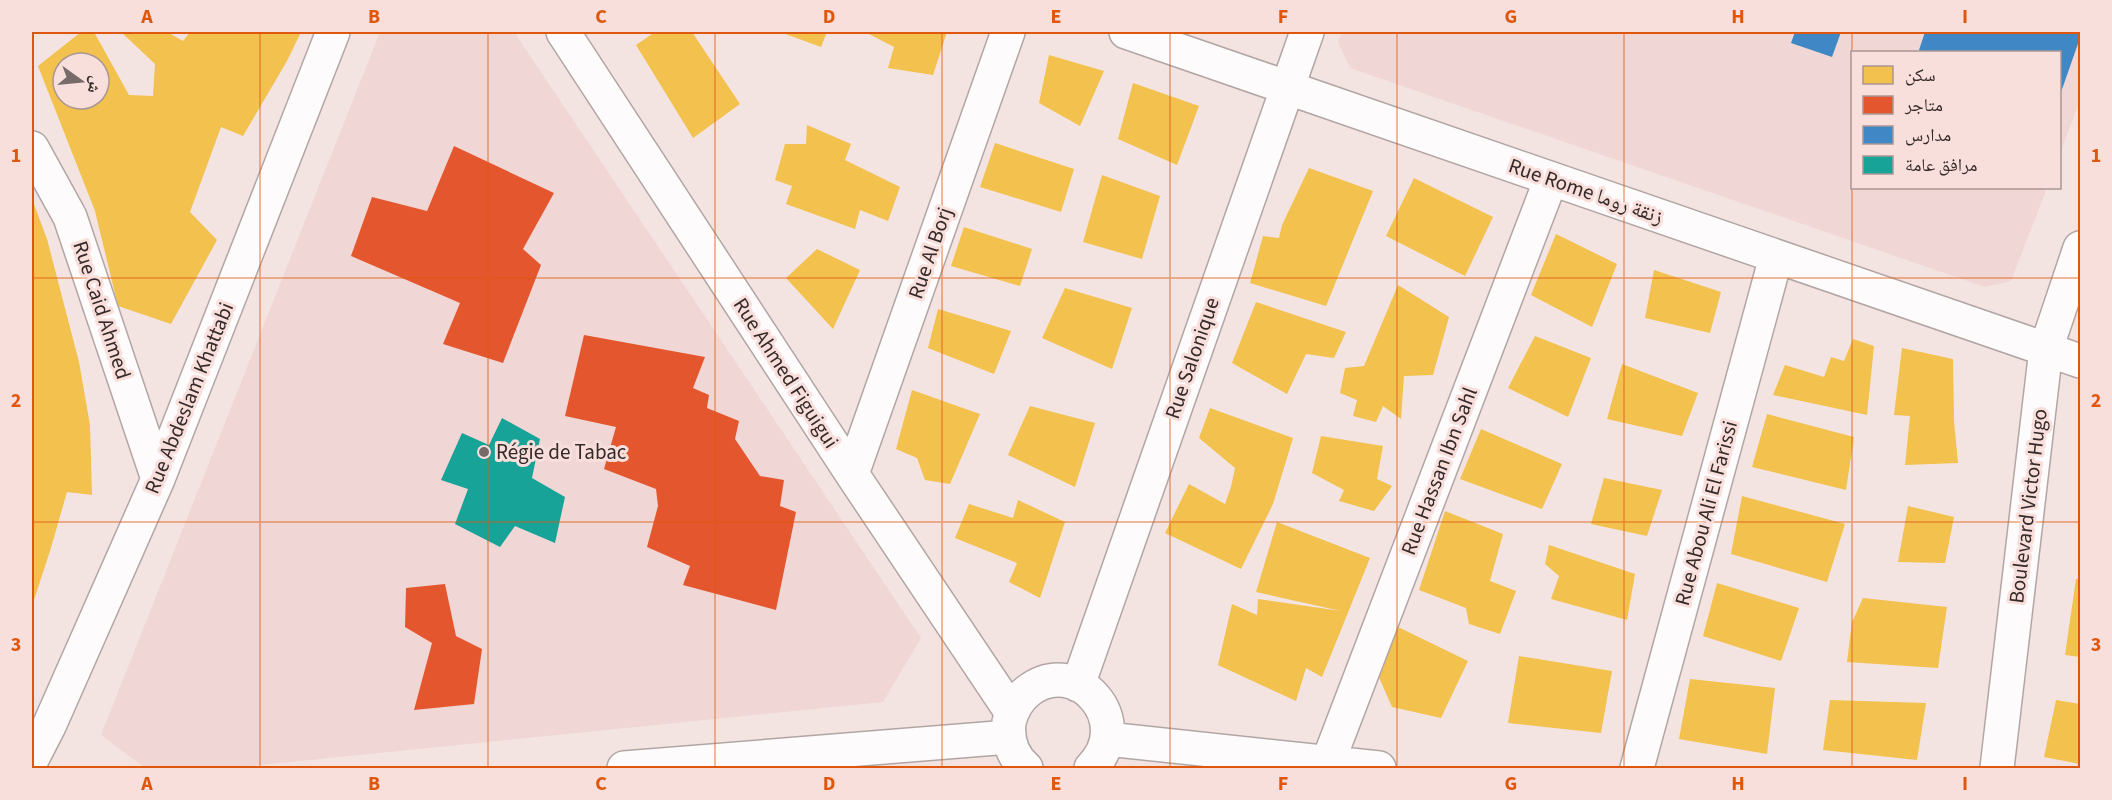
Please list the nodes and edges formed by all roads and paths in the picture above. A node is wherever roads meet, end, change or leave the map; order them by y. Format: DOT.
graph roads {
  1 [pos="333,32"];
  2 [pos="563,32"];
  3 [pos="1008,32"];
  4 [pos="1126,32"];
  5 [pos="1307,32"];
  6 [pos="1287,87"];
  7 [pos="32,148"];
  8 [pos="1551,179"];
  9 [pos="2080,248"];
  10 [pos="1776,257"];
  11 [pos="2046,349"];
  12 [pos="2080,361"];
  13 [pos="852,474"];
  14 [pos="158,479"];
  15 [pos="1078,685"];
  16 [pos="1010,725"];
  17 [pos="1107,739"];
  18 [pos="32,759"];
  19 [pos="1328,762"];
  20 [pos="624,768"];
  21 [pos="1026,768"];
  22 [pos="1091,768"];
  23 [pos="1379,768"];
  24 [pos="1637,768"];
  25 [pos="1997,768"];
  1 -- 14 [label="street, Rue Abdeslam Khattabi"];
  2 -- 13 [label="street, Rue Ahmed Figuigui"];
  3 -- 13 [label="street, Rue Al Borj"];
  4 -- 6 [label="street, Rue Rome زنقة روما"];
  5 -- 6 [label="street, Rue Salonique"];
  6 -- 8 [label="street, Rue Rome زنقة روما"];
  6 -- 15 [label="street, Rue Salonique"];
  7 -- 14 [label="street, Rue Caid Ahmed"];
  8 -- 10 [label="street, Rue Rome زنقة روما"];
  8 -- 19 [label="street, Rue Hassan Ibn Sahl"];
  9 -- 11 [label="street, Boulevard Victor Hugo"];
  10 -- 11 [label="street, Rue Rome زنقة روما"];
  10 -- 24 [label="street, Rue Abou Ali El Farissi"];
  11 -- 12 [label="street, Rue Rome زنقة روما"];
  11 -- 25 [label="street, Boulevard Victor Hugo"];
  13 -- 16 [label="street, Rue Ahmed Figuigui"];
  14 -- 18 [label="street, Rue Abdeslam Khattabi"];
  15 -- 16 [label="street"];
  15 -- 17 [label="street"];
  16 -- 20 [label="street"];
  16 -- 21 [label="street, Rue Ahmed Figuigui"];
  17 -- 19 [label="street"];
  17 -- 22 [label="street"];
  19 -- 23 [label="street"];
}
